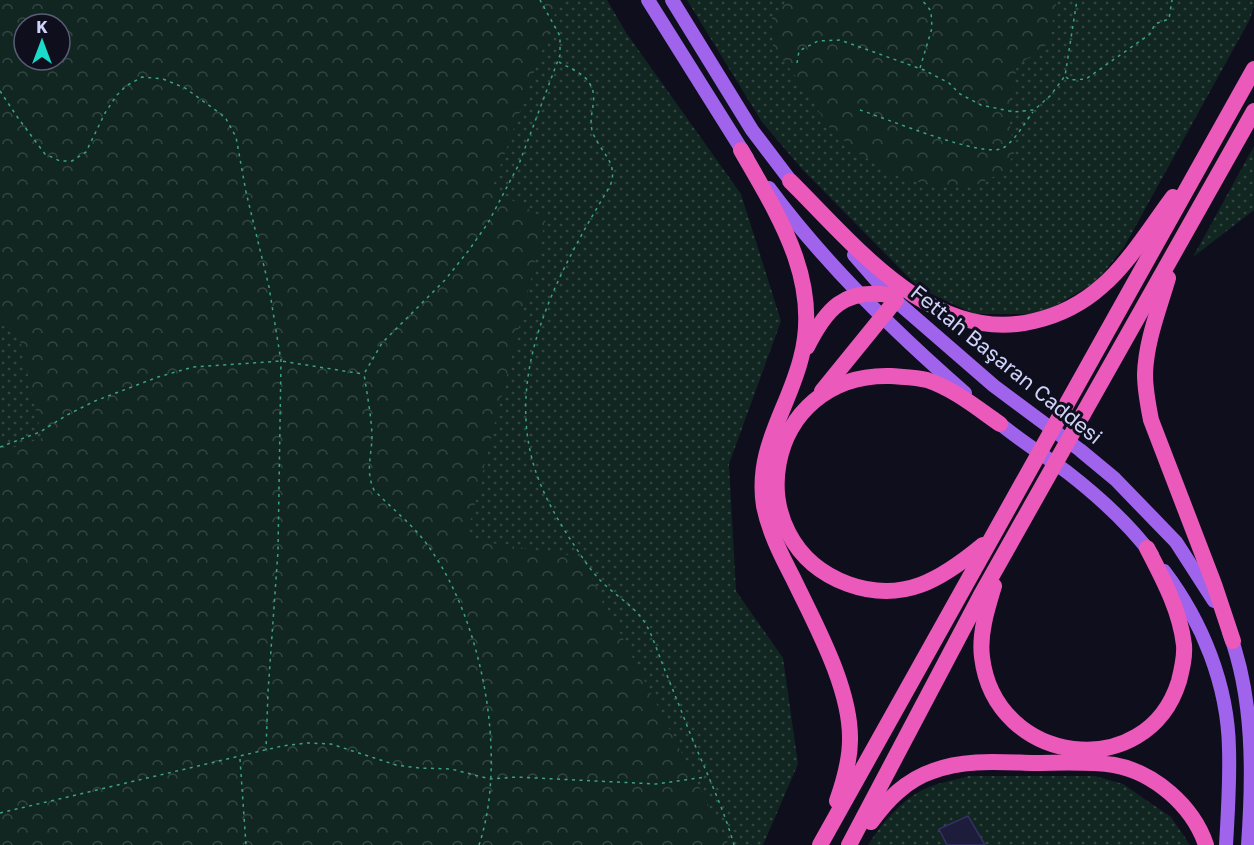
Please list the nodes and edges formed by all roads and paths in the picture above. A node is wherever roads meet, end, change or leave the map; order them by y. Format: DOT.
graph roads {
  1 [pos="540,0"];
  2 [pos="648,0"];
  3 [pos="672,0"];
  4 [pos="922,0"];
  5 [pos="1077,0"];
  6 [pos="1172,0"];
  7 [pos="559,61"];
  8 [pos="797,63"];
  9 [pos="1254,68"];
  10 [pos="920,69"];
  11 [pos="1065,76"];
  12 [pos="0,91"];
  13 [pos="860,110"];
  14 [pos="1034,110"];
  15 [pos="1254,111"];
  16 [pos="741,150"];
  17 [pos="790,181"];
  18 [pos="1178,246"];
  19 [pos="860,294"];
  20 [pos="892,298"];
  21 [pos="882,316"];
  22 [pos="801,358"];
  23 [pos="281,361"];
  24 [pos="364,374"];
  25 [pos="818,396"];
  26 [pos="1000,424"];
  27 [pos="0,447"];
  28 [pos="993,536"];
  29 [pos="1147,548"];
  30 [pos="1002,560"];
  31 [pos="1233,641"];
  32 [pos="267,750"];
  33 [pos="240,757"];
  34 [pos="707,777"];
  35 [pos="490,779"];
  36 [pos="0,813"];
  37 [pos="246,845"];
  38 [pos="479,845"];
  39 [pos="734,845"];
  40 [pos="819,845"];
  41 [pos="849,845"];
  42 [pos="855,845"];
  43 [pos="1206,845"];
  44 [pos="1226,845"];
  45 [pos="1248,845"];
  1 -- 7 [label="path"];
  2 -- 16 [label="main road"];
  3 -- 17 [label="main road, Fettah Başaran Caddesi"];
  4 -- 10 [label="path"];
  5 -- 11 [label="path"];
  6 -- 11 [label="path"];
  7 -- 24 [label="path"];
  7 -- 34 [label="path"];
  8 -- 10 [label="path"];
  9 -- 17 [label="highway"];
  9 -- 28 [label="highway"];
  10 -- 14 [label="path"];
  11 -- 14 [label="path"];
  12 -- 23 [label="path"];
  13 -- 14 [label="path"];
  15 -- 18 [label="highway"];
  16 -- 19 [label="main road"];
  16 -- 22 [label="highway"];
  17 -- 20 [label="main road, Fettah Başaran Caddesi"];
  18 -- 30 [label="highway"];
  18 -- 31 [label="highway"];
  19 -- 20 [label="highway"];
  19 -- 21 [label="main road"];
  19 -- 22 [label="highway"];
  20 -- 21 [label="highway"];
  20 -- 31 [label="main road, Fettah Başaran Caddesi"];
  21 -- 25 [label="highway"];
  21 -- 26 [label="main road"];
  22 -- 40 [label="highway"];
  23 -- 24 [label="path"];
  23 -- 27 [label="path"];
  23 -- 32 [label="path"];
  24 -- 35 [label="path"];
  25 -- 26 [label="highway"];
  25 -- 28 [label="highway"];
  26 -- 29 [label="main road"];
  28 -- 40 [label="highway"];
  29 -- 30 [label="highway"];
  29 -- 44 [label="main road"];
  30 -- 41 [label="highway"];
  31 -- 45 [label="main road, Fettah Başaran Caddesi"];
  32 -- 33 [label="path"];
  32 -- 35 [label="path"];
  33 -- 36 [label="path"];
  33 -- 37 [label="path"];
  34 -- 35 [label="path"];
  34 -- 39 [label="path"];
  35 -- 38 [label="path"];
  42 -- 43 [label="highway"];
}
